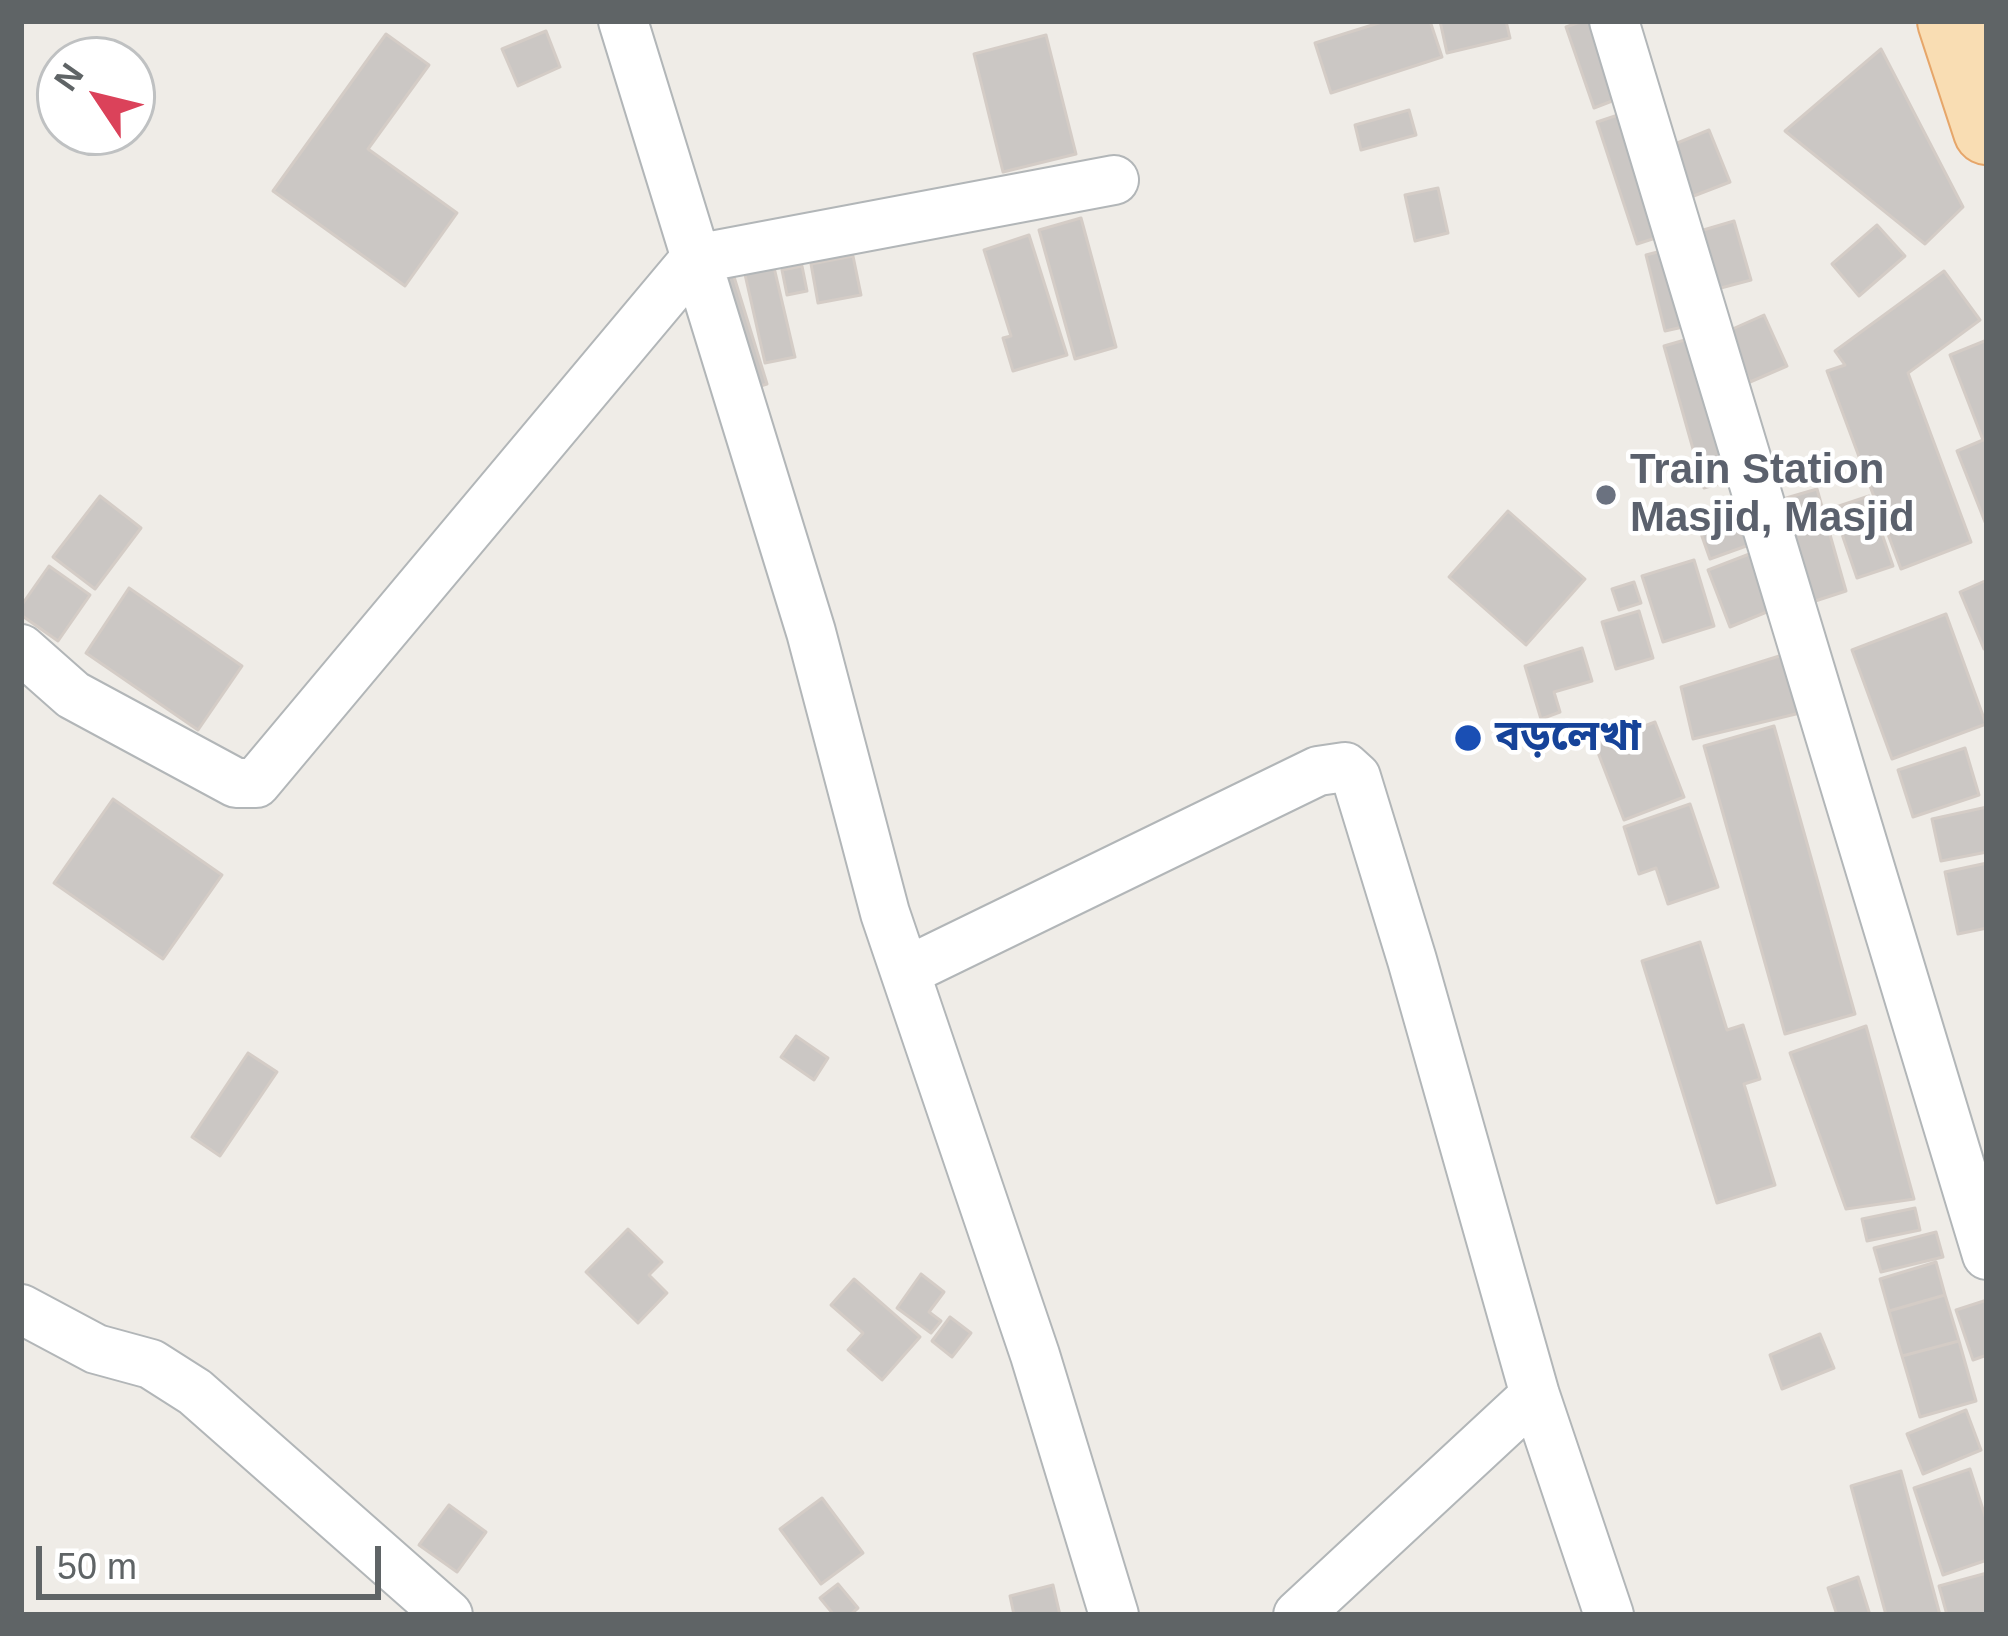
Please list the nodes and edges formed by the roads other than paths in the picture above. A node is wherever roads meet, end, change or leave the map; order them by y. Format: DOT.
graph roads {
  1 [pos="623,21"];
  2 [pos="1614,21"];
  3 [pos="1951,21"];
  4 [pos="1987,130"];
  5 [pos="1114,180"];
  6 [pos="695,260"];
  7 [pos="21,649"];
  8 [pos="905,972"];
  9 [pos="1987,1255"];
  10 [pos="21,1309"];
  11 [pos="1535,1395"];
  12 [pos="448,1615"];
  13 [pos="1114,1615"];
  14 [pos="1298,1615"];
  15 [pos="1609,1615"];
  1 -- 6 [label="street"];
  2 -- 9 [label="street"];
  3 -- 4 [label="main road"];
  5 -- 6 [label="street"];
  6 -- 7 [label="street"];
  6 -- 8 [label="street"];
  8 -- 11 [label="street"];
  8 -- 13 [label="street"];
  10 -- 12 [label="street"];
  11 -- 14 [label="street"];
  11 -- 15 [label="street"];
}
